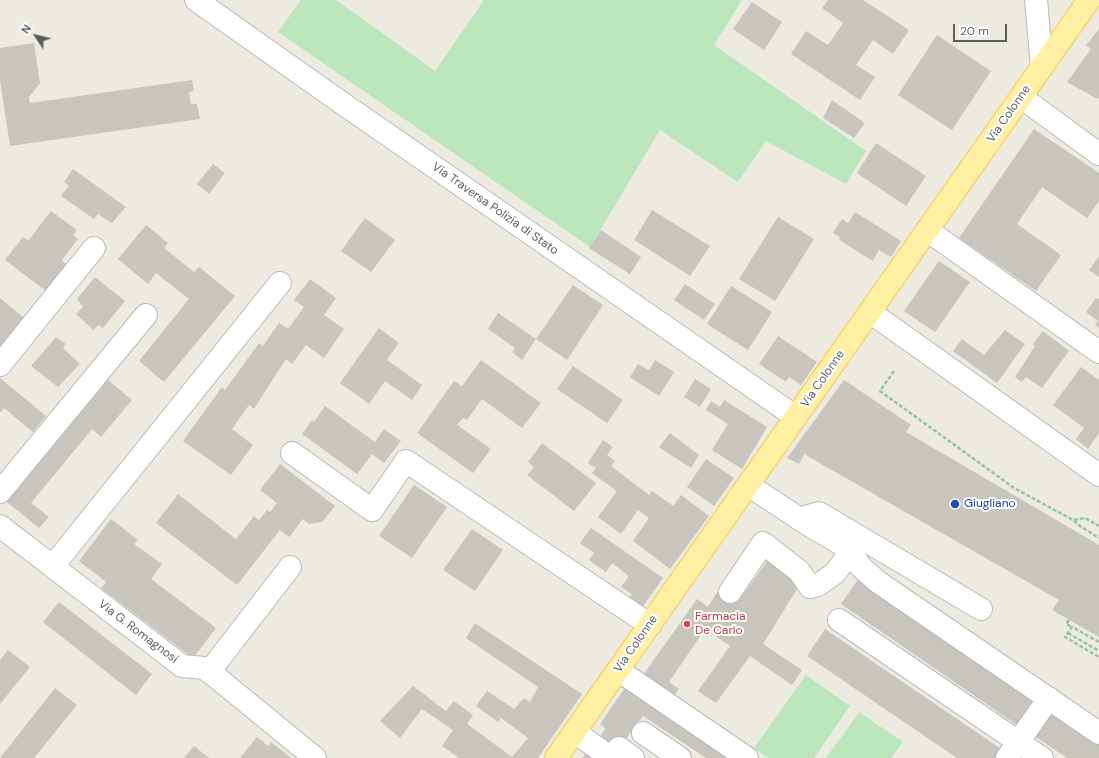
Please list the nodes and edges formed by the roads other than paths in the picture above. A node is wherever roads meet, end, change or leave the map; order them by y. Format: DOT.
graph roads {
  1 [pos="196,0"];
  2 [pos="1036,0"];
  3 [pos="1089,0"];
  4 [pos="1042,67"];
  5 [pos="1021,97"];
  6 [pos="1099,154"];
  7 [pos="927,230"];
  8 [pos="94,248"];
  9 [pos="280,283"];
  10 [pos="870,312"];
  11 [pos="146,315"];
  12 [pos="1099,352"];
  13 [pos="0,365"];
  14 [pos="796,417"];
  15 [pos="292,453"];
  16 [pos="1099,475"];
  17 [pos="748,485"];
  18 [pos="0,492"];
  19 [pos="799,519"];
  20 [pos="0,526"];
  21 [pos="851,552"];
  22 [pos="53,566"];
  23 [pos="290,566"];
  24 [pos="730,592"];
  25 [pos="981,609"];
  26 [pos="839,620"];
  27 [pos="650,625"];
  28 [pos="618,670"];
  29 [pos="210,672"];
  30 [pos="1049,698"];
  31 [pos="578,727"];
  32 [pos="1099,732"];
  33 [pos="643,733"];
  34 [pos="600,735"];
  35 [pos="1013,750"];
  36 [pos="621,755"];
  37 [pos="315,758"];
  38 [pos="556,758"];
  39 [pos="680,758"];
  40 [pos="747,758"];
  41 [pos="1042,758"];
  1 -- 14 [label="street, Via Traversa Polizia di Stato"];
  2 -- 4 [label="street"];
  3 -- 4 [label="main road, Via Colonne"];
  4 -- 5 [label="main road, Via Colonne"];
  5 -- 6 [label="street"];
  5 -- 7 [label="main road, Via Colonne"];
  7 -- 10 [label="main road, Via Colonne"];
  7 -- 12 [label="street"];
  8 -- 13 [label="street"];
  9 -- 22 [label="street"];
  10 -- 14 [label="main road, Via Colonne"];
  10 -- 16 [label="street"];
  11 -- 18 [label="street"];
  14 -- 17 [label="main road, Via Colonne"];
  15 -- 27 [label="street"];
  17 -- 19 [label="street"];
  17 -- 27 [label="main road, Via Colonne"];
  19 -- 21 [label="street"];
  19 -- 25 [label="street"];
  20 -- 22 [label="street, Via G. Romagnosi"];
  21 -- 24 [label="street"];
  21 -- 30 [label="street"];
  22 -- 29 [label="street, Via G. Romagnosi"];
  23 -- 29 [label="street"];
  26 -- 35 [label="street"];
  27 -- 28 [label="main road, Via Colonne"];
  28 -- 31 [label="main road, Via Colonne"];
  28 -- 40 [label="street"];
  29 -- 37 [label="street, Via G. Romagnosi"];
  30 -- 32 [label="street"];
  30 -- 35 [label="street"];
  31 -- 34 [label="street"];
  31 -- 36 [label="street"];
  31 -- 38 [label="main road, Via Colonne"];
  33 -- 39 [label="street"];
  35 -- 41 [label="street"];
}
